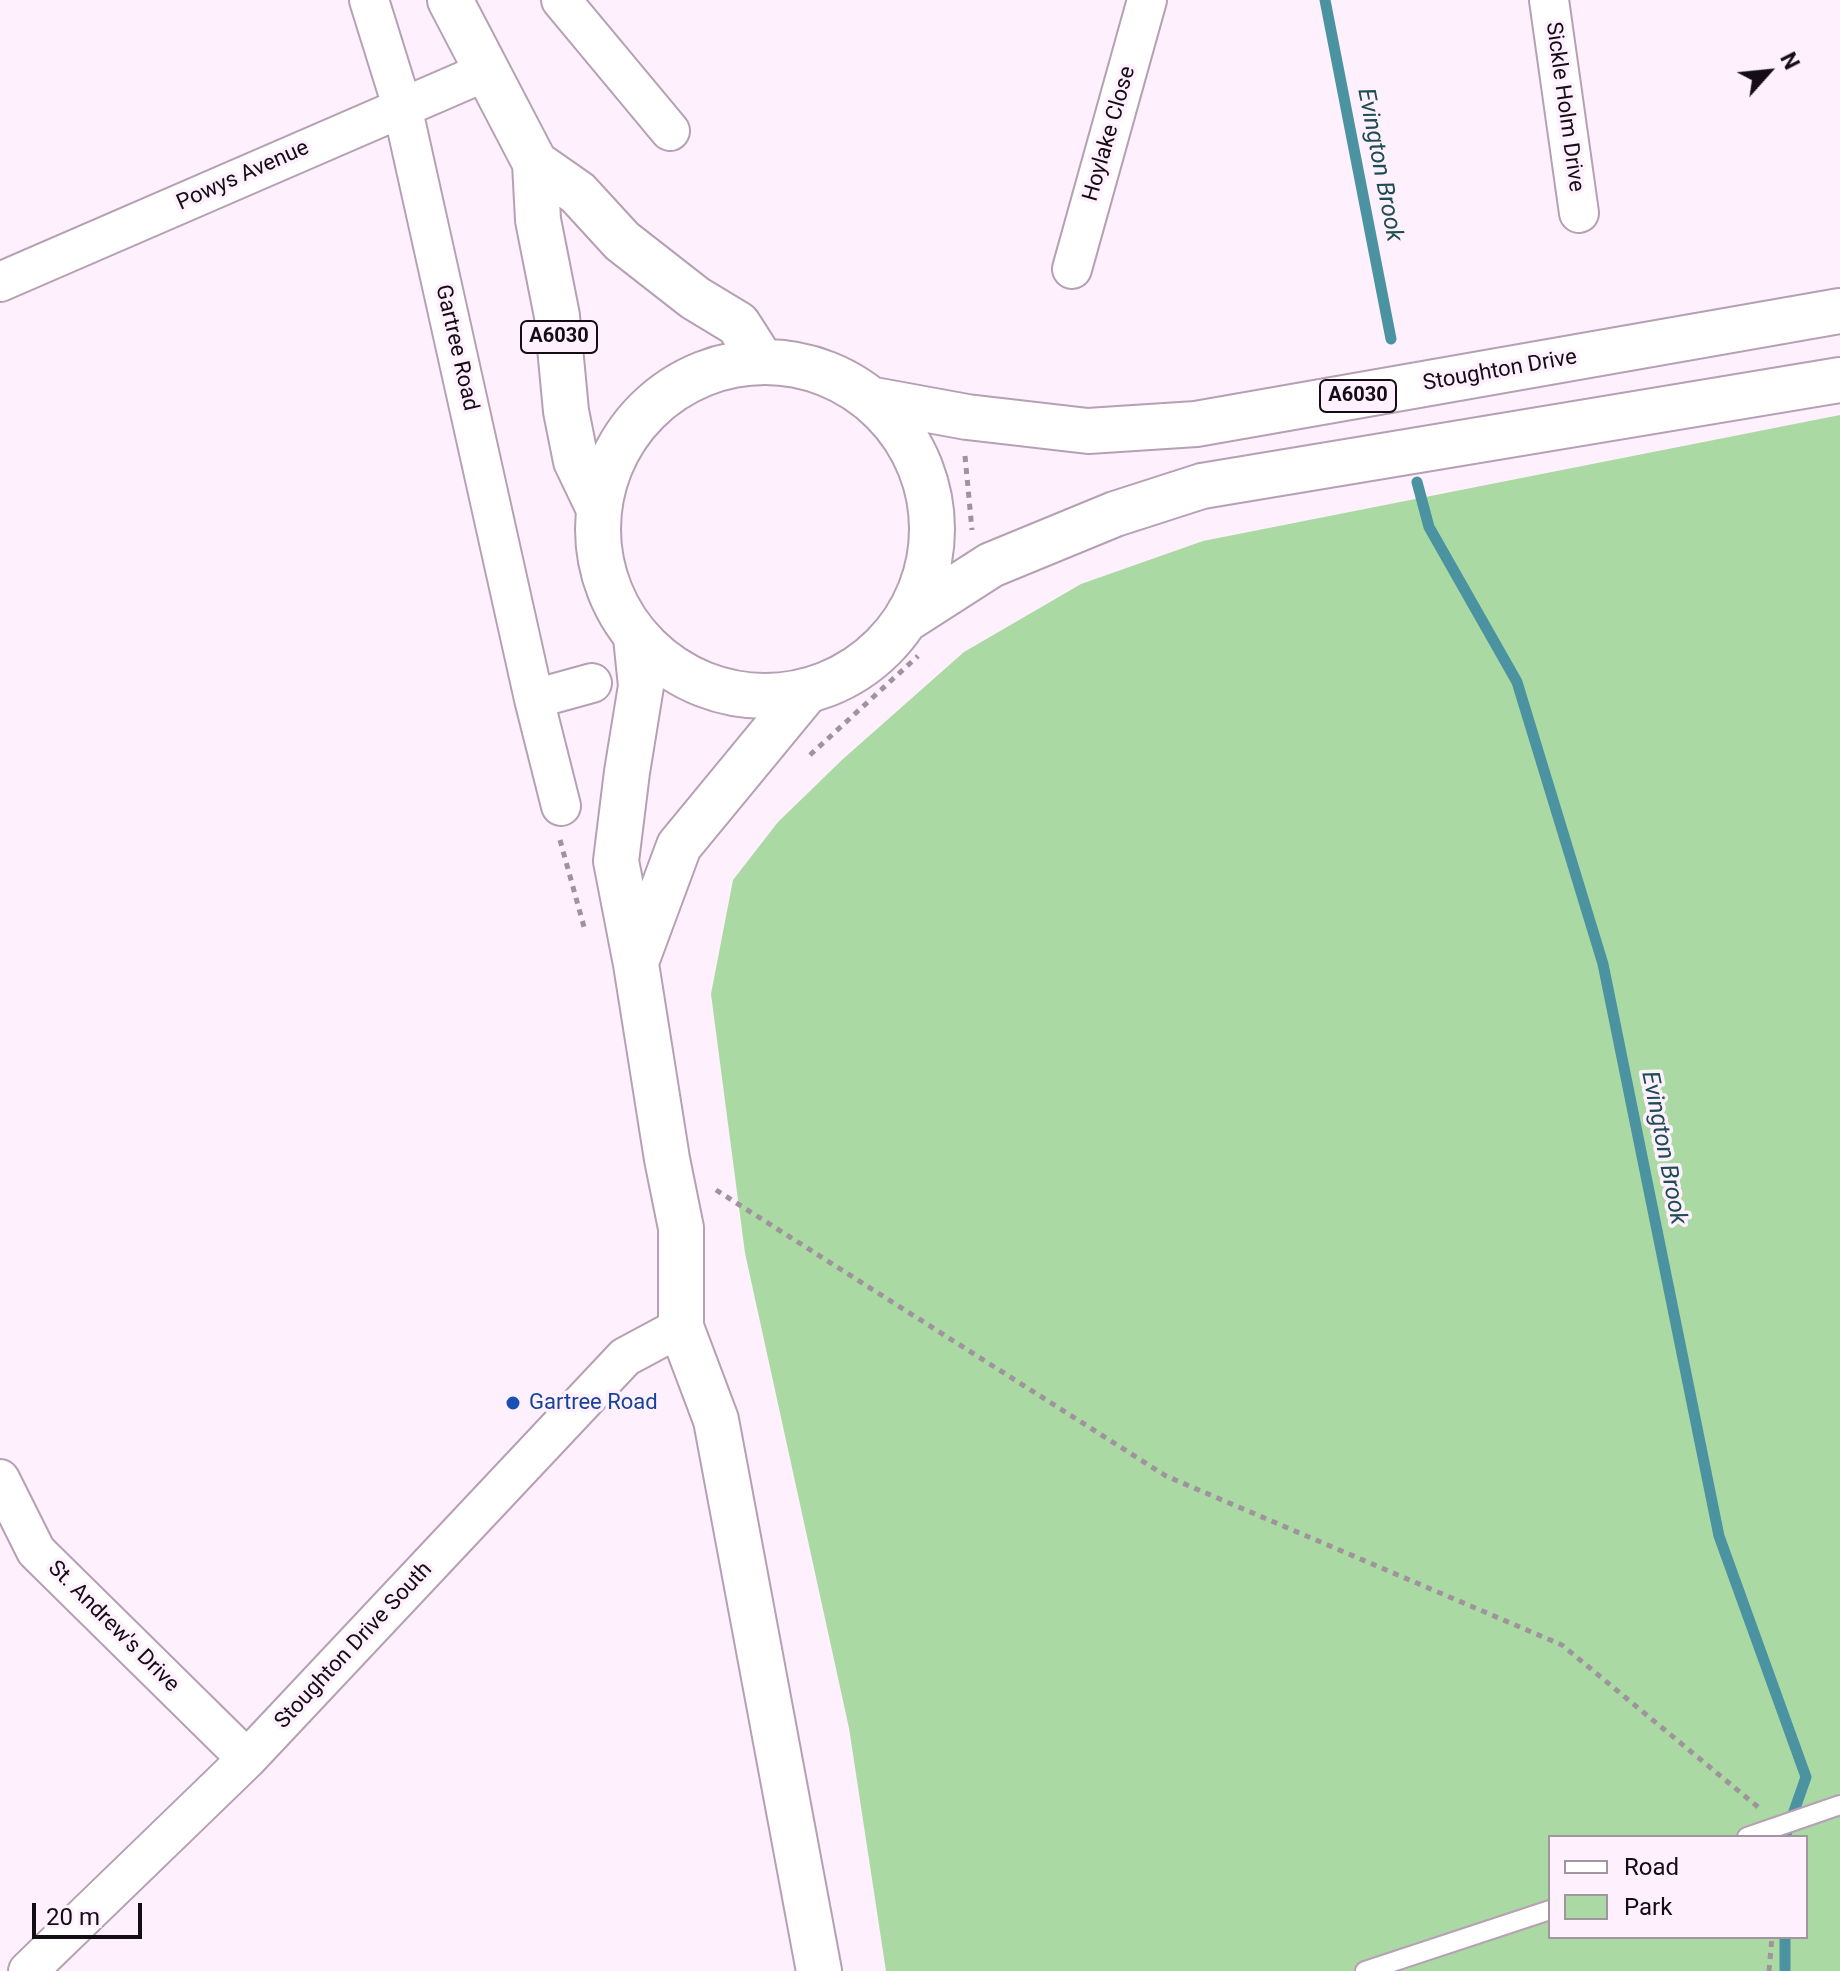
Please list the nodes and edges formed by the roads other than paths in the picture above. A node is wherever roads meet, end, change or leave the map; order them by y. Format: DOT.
graph roads {
  1 [pos="369,0"];
  2 [pos="450,0"];
  3 [pos="561,0"];
  4 [pos="1147,0"];
  5 [pos="1549,0"];
  6 [pos="487,71"];
  7 [pos="402,106"];
  8 [pos="670,131"];
  9 [pos="535,163"];
  10 [pos="1579,213"];
  11 [pos="1072,269"];
  12 [pos="0,282"];
  13 [pos="1840,311"];
  14 [pos="761,360"];
  15 [pos="1840,380"];
  16 [pos="874,400"];
  17 [pos="598,507"];
  18 [pos="914,636"];
  19 [pos="636,637"];
  20 [pos="592,683"];
  21 [pos="805,693"];
  22 [pos="534,699"];
  23 [pos="561,806"];
  24 [pos="636,964"];
  25 [pos="681,1327"];
  26 [pos="0,1479"];
  27 [pos="247,1759"];
  28 [pos="1840,1805"];
  29 [pos="1752,1835"];
  30 [pos="1548,1911"];
  31 [pos="28,1971"];
  32 [pos="819,1971"];
  33 [pos="1365,1971"];
  1 -- 7 [label="street, Gartree Road"];
  2 -- 6 [label="main road, A6030"];
  3 -- 8 [label="street"];
  4 -- 11 [label="street, Hoylake Close"];
  5 -- 10 [label="street, Sickle Holm Drive"];
  6 -- 7 [label="street, Powys Avenue"];
  6 -- 9 [label="main road, A6030"];
  7 -- 12 [label="street, Powys Avenue"];
  7 -- 22 [label="street, Gartree Road"];
  9 -- 14 [label="main road, A6030"];
  9 -- 17 [label="main road, A6030"];
  13 -- 16 [label="main road, Stoughton Drive / A6030"];
  14 -- 16 [label="main road"];
  14 -- 17 [label="main road"];
  15 -- 18 [label="main road"];
  16 -- 18 [label="main road"];
  17 -- 19 [label="main road"];
  18 -- 21 [label="main road"];
  19 -- 21 [label="main road"];
  19 -- 24 [label="main road"];
  20 -- 22 [label="street"];
  21 -- 24 [label="main road"];
  22 -- 23 [label="street, Gartree Road"];
  24 -- 25 [label="main road"];
  25 -- 27 [label="street, Stoughton Drive South"];
  25 -- 32 [label="main road"];
  26 -- 27 [label="street, St. Andrew's Drive"];
  27 -- 31 [label="street, Stoughton Drive South"];
  28 -- 29 [label="lane"];
  30 -- 33 [label="lane"];
}
